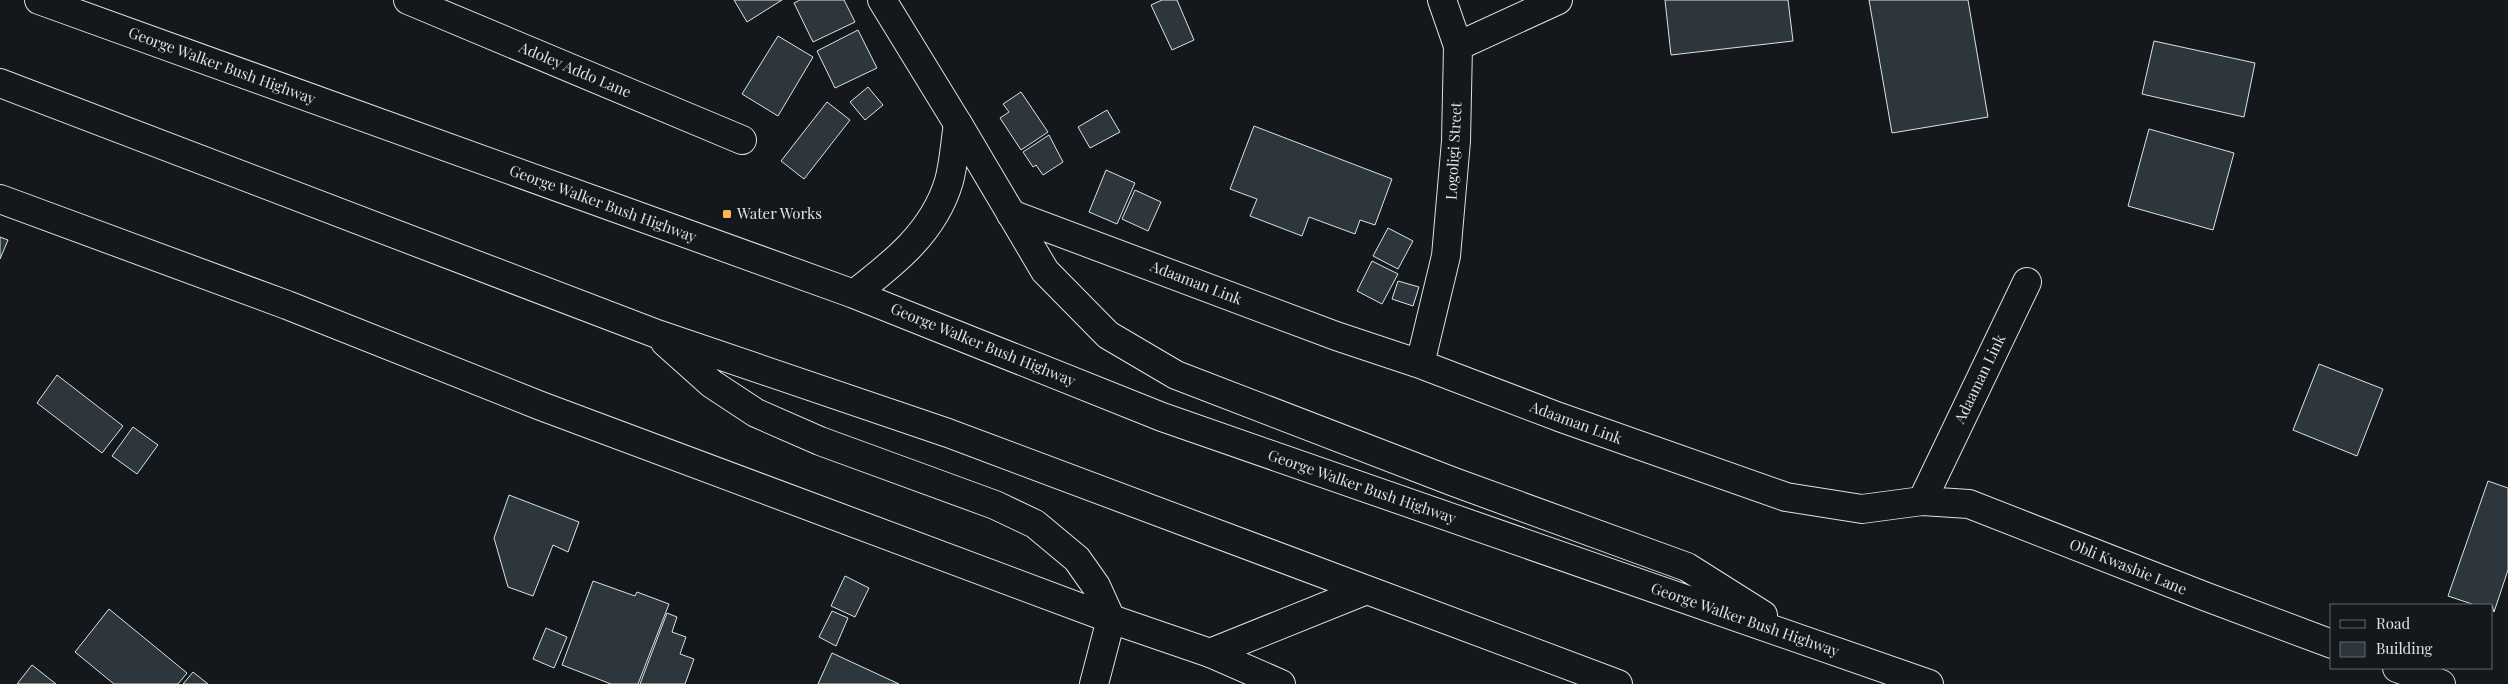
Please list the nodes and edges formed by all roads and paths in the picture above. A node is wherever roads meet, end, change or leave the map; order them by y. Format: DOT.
graph roads {
  1 [pos="39,0"];
  2 [pos="408,0"];
  3 [pos="882,0"];
  4 [pos="1442,0"];
  5 [pos="1558,0"];
  6 [pos="1458,46"];
  7 [pos="0,83"];
  8 [pos="958,124"];
  9 [pos="742,140"];
  10 [pos="0,199"];
  11 [pos="1011,214"];
  12 [pos="2027,282"];
  13 [pos="854,294"];
  14 [pos="657,334"];
  15 [pos="1420,364"];
  16 [pos="1922,501"];
  17 [pos="1364,591"];
  18 [pos="1111,619"];
  19 [pos="1804,641"];
  20 [pos="2330,643"];
  21 [pos="1210,652"];
  22 [pos="2400,669"];
  23 [pos="1268,681"];
  24 [pos="1094,684"];
  25 [pos="1618,684"];
  26 [pos="1929,684"];
  27 [pos="2441,684"];
  1 -- 13 [label="main road, George Walker Bush Highway"];
  2 -- 9 [label="main road, Adoley Addo Lane"];
  3 -- 8 [label="main road"];
  4 -- 6 [label="main road"];
  5 -- 6 [label="main road"];
  6 -- 15 [label="main road, Logoligi Street"];
  7 -- 14 [label="main road"];
  8 -- 11 [label="main road"];
  8 -- 13 [label="main road"];
  10 -- 18 [label="main road"];
  11 -- 15 [label="main road, Adaaman Link"];
  11 -- 19 [label="main road"];
  12 -- 16 [label="main road, Adaaman Link"];
  13 -- 19 [label="main road, George Walker Bush Highway"];
  14 -- 17 [label="main road"];
  14 -- 18 [label="main road"];
  15 -- 16 [label="main road, Adaaman Link"];
  16 -- 20 [label="main road, Obli Kwashie Lane"];
  17 -- 21 [label="main road"];
  17 -- 25 [label="main road"];
  18 -- 21 [label="main road"];
  18 -- 24 [label="main road"];
  19 -- 26 [label="main road, George Walker Bush Highway"];
  21 -- 23 [label="main road"];
  22 -- 27 [label="main road"];
}
